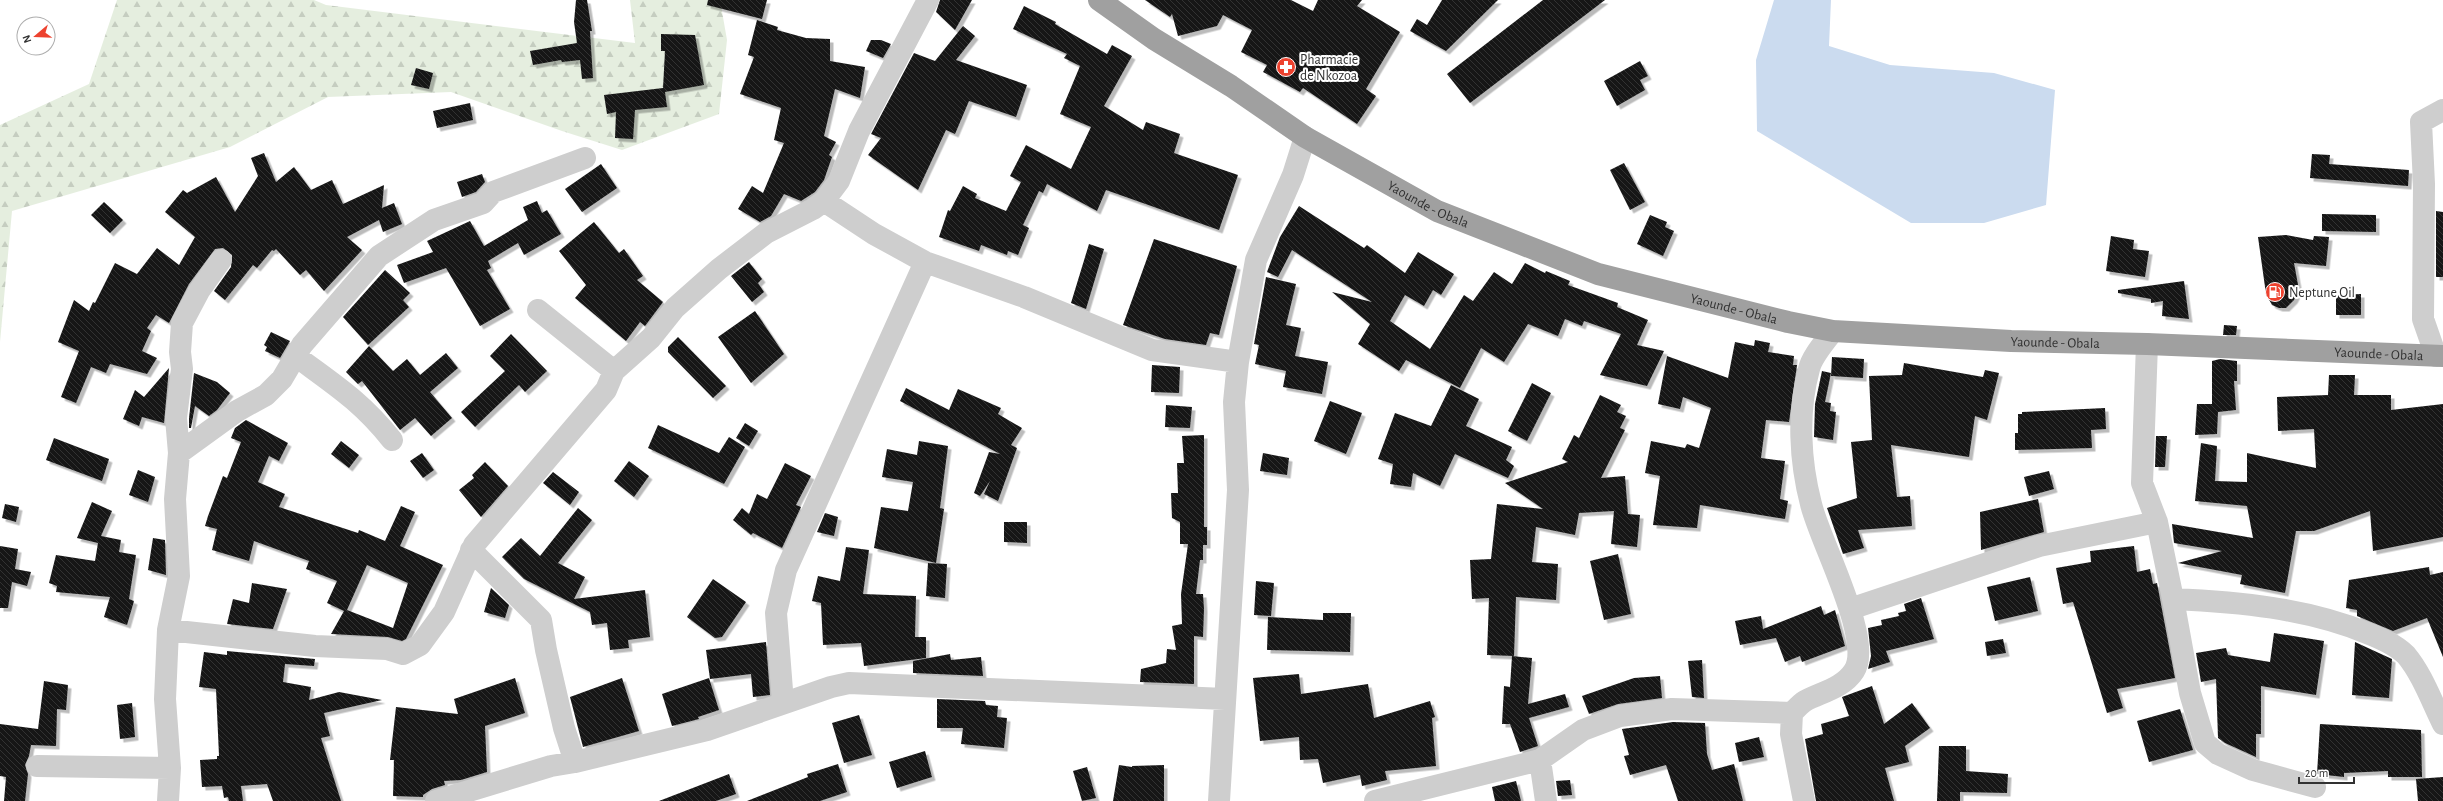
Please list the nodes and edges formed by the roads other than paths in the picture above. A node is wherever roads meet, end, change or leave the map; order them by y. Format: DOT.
graph roads {
  1 [pos="928,0"];
  2 [pos="1099,0"];
  3 [pos="2443,110"];
  4 [pos="1305,137"];
  5 [pos="585,158"];
  6 [pos="824,201"];
  7 [pos="221,260"];
  8 [pos="925,262"];
  9 [pos="538,310"];
  10 [pos="2433,319"];
  11 [pos="1833,331"];
  12 [pos="2147,344"];
  13 [pos="2440,356"];
  14 [pos="296,357"];
  15 [pos="1238,362"];
  16 [pos="614,371"];
  17 [pos="392,440"];
  18 [pos="179,452"];
  19 [pos="2157,522"];
  20 [pos="471,550"];
  21 [pos="2173,599"];
  22 [pos="1850,609"];
  23 [pos="168,630"];
  24 [pos="1225,699"];
  25 [pos="783,703"];
  26 [pos="1792,713"];
  27 [pos="2443,724"];
  28 [pos="1540,760"];
  29 [pos="575,762"];
  30 [pos="37,766"];
  31 [pos="170,768"];
  32 [pos="2315,787"];
  33 [pos="168,801"];
  34 [pos="436,801"];
  35 [pos="1219,801"];
  36 [pos="1375,801"];
  37 [pos="1546,801"];
  38 [pos="1804,801"];
  1 -- 6 [label="street"];
  2 -- 4 [label="highway, Yaounde - Obala"];
  3 -- 10 [label="street"];
  4 -- 11 [label="highway, Yaounde - Obala"];
  4 -- 15 [label="street"];
  5 -- 14 [label="street"];
  6 -- 8 [label="street"];
  6 -- 16 [label="street"];
  7 -- 18 [label="street"];
  8 -- 15 [label="street"];
  8 -- 25 [label="street"];
  9 -- 16 [label="street"];
  10 -- 13 [label="street"];
  11 -- 12 [label="highway, Yaounde - Obala"];
  11 -- 22 [label="street"];
  12 -- 13 [label="highway, Yaounde - Obala"];
  12 -- 19 [label="street"];
  14 -- 17 [label="street"];
  14 -- 18 [label="street"];
  15 -- 24 [label="street"];
  16 -- 20 [label="street"];
  18 -- 23 [label="street"];
  19 -- 21 [label="street"];
  19 -- 22 [label="street"];
  20 -- 23 [label="street"];
  20 -- 29 [label="street"];
  21 -- 27 [label="street"];
  21 -- 32 [label="street"];
  22 -- 26 [label="street"];
  23 -- 31 [label="street"];
  24 -- 25 [label="street"];
  24 -- 35 [label="street"];
  25 -- 29 [label="street"];
  26 -- 28 [label="street"];
  26 -- 38 [label="street"];
  28 -- 36 [label="street"];
  28 -- 37 [label="street"];
  29 -- 34 [label="street"];
  30 -- 31 [label="street"];
  31 -- 33 [label="street"];
}
